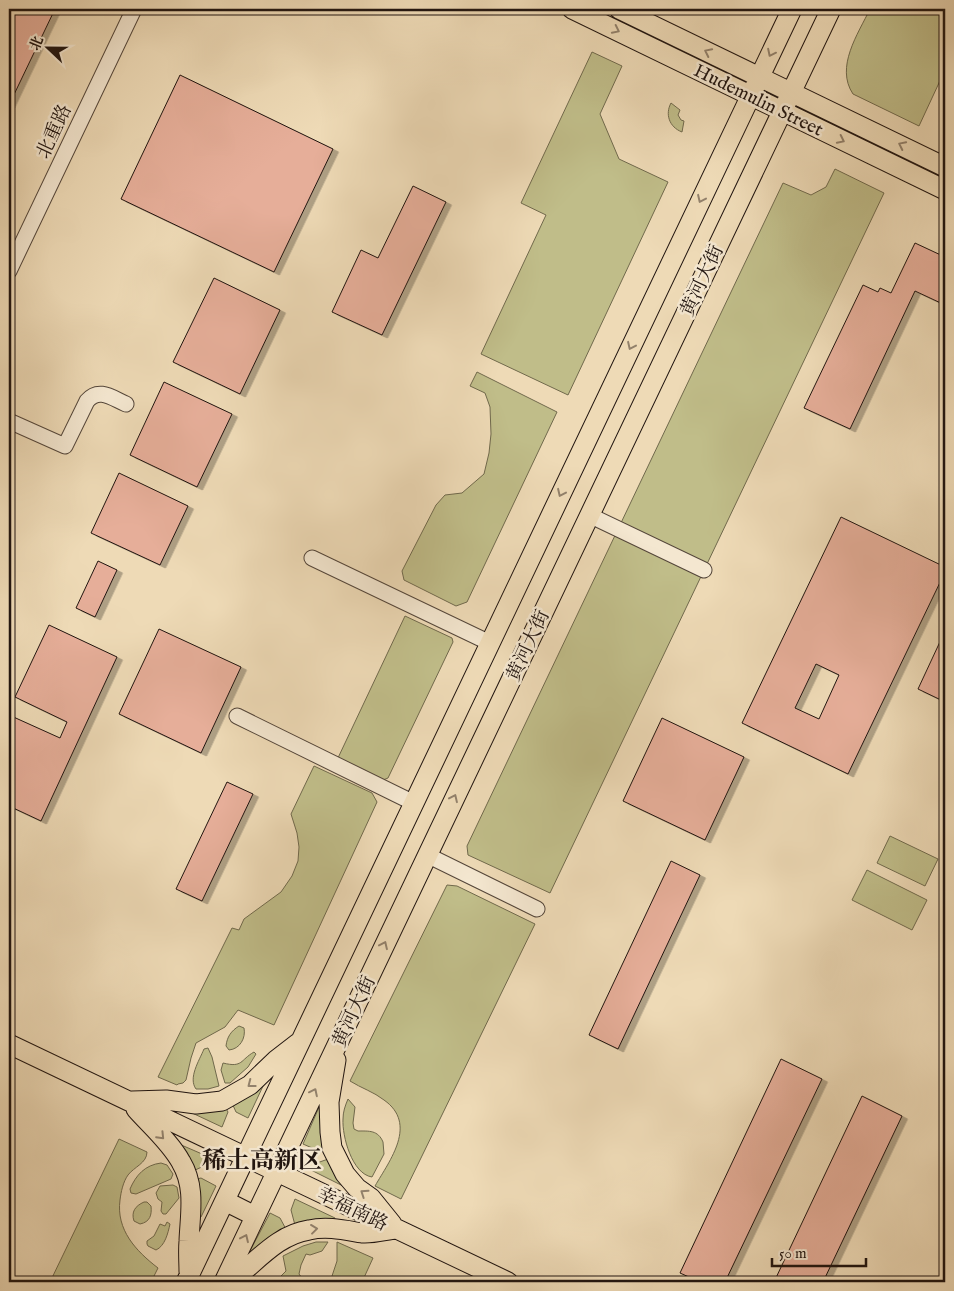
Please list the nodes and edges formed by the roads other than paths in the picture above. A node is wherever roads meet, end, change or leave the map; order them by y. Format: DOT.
graph roads {
  1 [pos="134,9"];
  2 [pos="572,9"];
  3 [pos="619,9"];
  4 [pos="792,9"];
  5 [pos="831,9"];
  6 [pos="759,77"];
  7 [pos="791,91"];
  8 [pos="750,96"];
  9 [pos="782,111"];
  10 [pos="945,167"];
  11 [pos="945,190"];
  12 [pos="9,271"];
  13 [pos="126,404"];
  14 [pos="9,421"];
  15 [pos="589,515"];
  16 [pos="312,558"];
  17 [pos="704,570"];
  18 [pos="490,643"];
  19 [pos="237,716"];
  20 [pos="414,803"];
  21 [pos="427,855"];
  22 [pos="537,909"];
  23 [pos="301,1041"];
  24 [pos="9,1044"];
  25 [pos="337,1044"];
  26 [pos="128,1101"];
  27 [pos="246,1157"];
  28 [pos="276,1172"];
  29 [pos="225,1201"];
  30 [pos="255,1216"];
  31 [pos="396,1229"];
  32 [pos="188,1280"];
  33 [pos="224,1282"];
  34 [pos="230,1282"];
  35 [pos="508,1282"];
  1 -- 12 [label="street, 北重路"];
  2 -- 8 [label="main road, Hudemulin Street, one-way"];
  6 -- 3 [label="main road, Hudemulin Street, one-way"];
  4 -- 6 [label="main road, 黄河大街, one-way"];
  5 -- 7 [label="main road, 黄河大街"];
  6 -- 7 [label="main road, Hudemulin Street"];
  6 -- 8 [label="main road, 黄河大街"];
  7 -- 9 [label="main road, 黄河大街"];
  10 -- 7 [label="main road, Hudemulin Street, one-way"];
  8 -- 9 [label="main road, Hudemulin Street"];
  8 -- 18 [label="main road, 黄河大街, one-way"];
  9 -- 11 [label="main road, Hudemulin Street, one-way"];
  9 -- 15 [label="main road, 黄河大街"];
  13 -- 14 [label="street"];
  15 -- 17 [label="street"];
  21 -- 15 [label="main road, 黄河大街, one-way"];
  16 -- 18 [label="street"];
  18 -- 20 [label="main road, 黄河大街"];
  19 -- 20 [label="street"];
  20 -- 23 [label="main road, 黄河大街"];
  21 -- 22 [label="street"];
  25 -- 21 [label="main road, 黄河大街, one-way"];
  23 -- 26 [label="main road, one-way"];
  23 -- 27 [label="main road, 黄河大街"];
  24 -- 26 [label="main road, 幸福南路"];
  28 -- 25 [label="main road, 黄河大街, one-way"];
  31 -- 25 [label="main road, one-way"];
  26 -- 27 [label="main road, 幸福南路"];
  26 -- 32 [label="main road, one-way"];
  27 -- 28 [label="main road, 幸福南路"];
  27 -- 29 [label="main road, 黄河大街"];
  28 -- 30 [label="main road, 黄河大街"];
  28 -- 31 [label="main road, 幸福南路"];
  29 -- 30 [label="main road"];
  29 -- 32 [label="main road, 黄河大街"];
  33 -- 30 [label="main road, 黄河大街, one-way"];
  34 -- 31 [label="main road, one-way"];
  31 -- 35 [label="main road, 幸福南路"];
}
